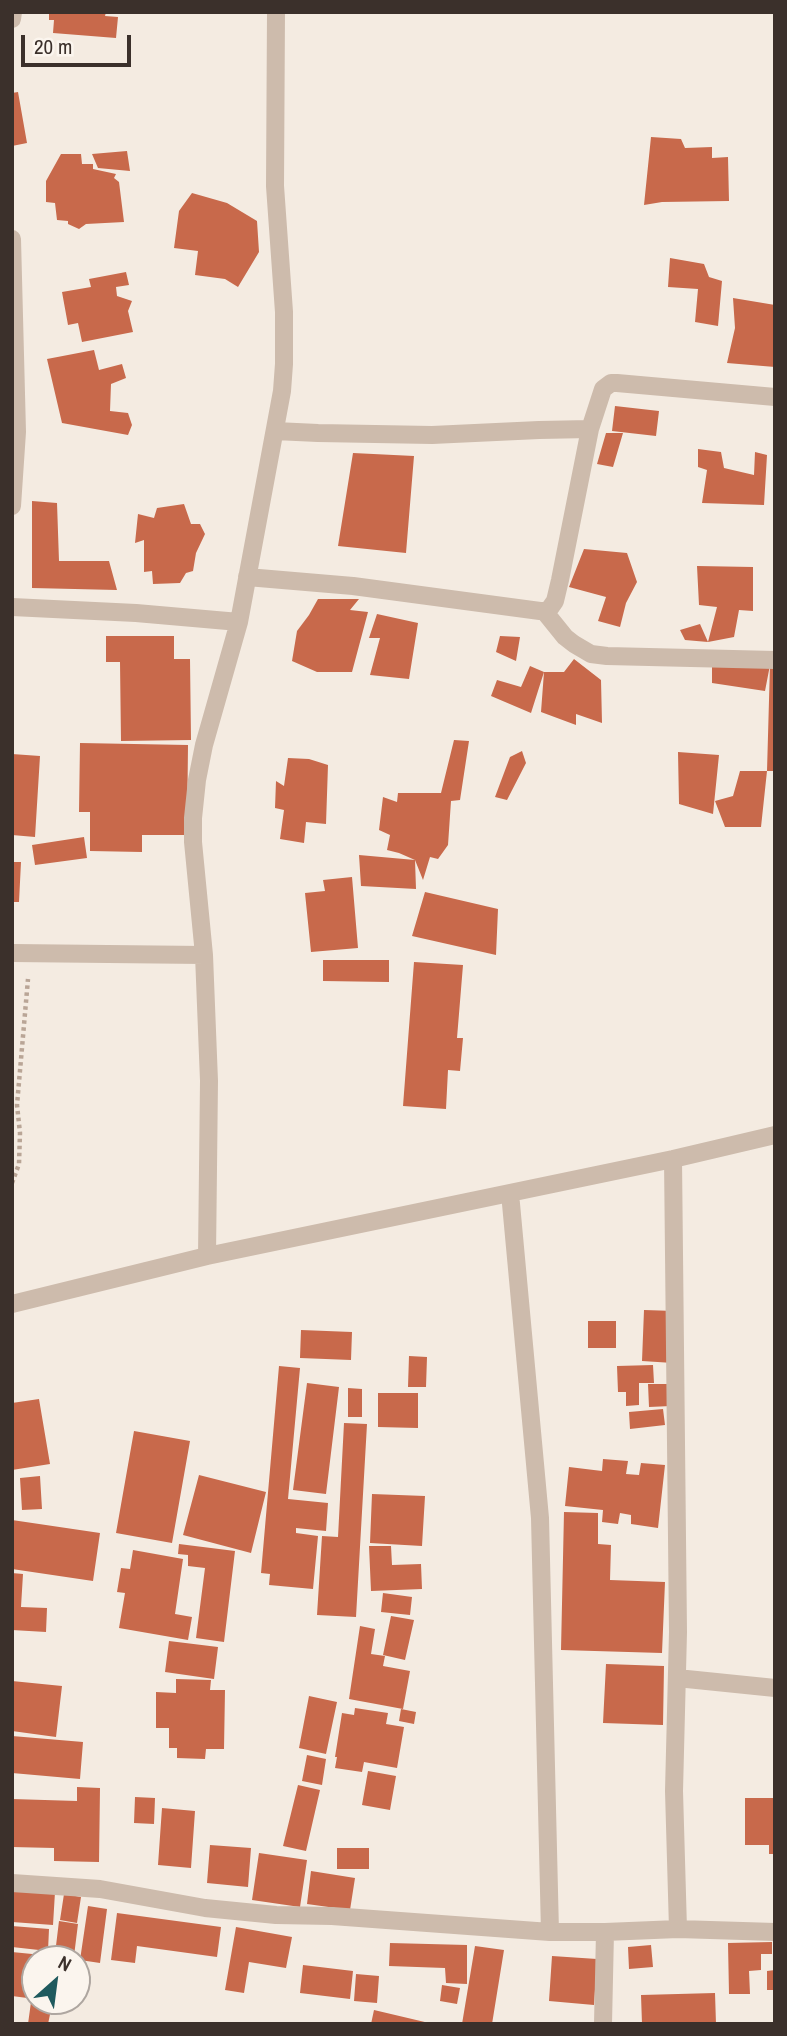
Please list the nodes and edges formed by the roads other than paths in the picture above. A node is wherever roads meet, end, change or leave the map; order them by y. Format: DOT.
graph roads {
  1 [pos="13,12"];
  2 [pos="276,12"];
  3 [pos="12,19"];
  4 [pos="12,239"];
  5 [pos="775,397"];
  6 [pos="590,429"];
  7 [pos="275,430"];
  8 [pos="12,506"];
  9 [pos="247,577"];
  10 [pos="12,607"];
  11 [pos="544,611"];
  12 [pos="239,622"];
  13 [pos="775,660"];
  14 [pos="21,953"];
  15 [pos="204,955"];
  16 [pos="775,1135"];
  17 [pos="673,1159"];
  18 [pos="510,1193"];
  19 [pos="207,1256"];
  20 [pos="12,1304"];
  21 [pos="677,1678"];
  22 [pos="775,1688"];
  23 [pos="12,1883"];
  24 [pos="678,1928"];
  25 [pos="550,1932"];
  26 [pos="605,1932"];
  27 [pos="775,1932"];
  28 [pos="603,2024"];
  1 -- 3 [label="street"];
  2 -- 7 [label="street"];
  4 -- 8 [label="street"];
  5 -- 6 [label="street"];
  6 -- 7 [label="street"];
  6 -- 11 [label="street"];
  7 -- 9 [label="street"];
  9 -- 11 [label="street"];
  9 -- 12 [label="street"];
  10 -- 12 [label="street"];
  11 -- 13 [label="street"];
  12 -- 15 [label="street"];
  14 -- 15 [label="street"];
  15 -- 19 [label="street"];
  16 -- 17 [label="street"];
  17 -- 18 [label="street"];
  17 -- 21 [label="street"];
  18 -- 19 [label="street"];
  18 -- 25 [label="street"];
  19 -- 20 [label="street"];
  21 -- 22 [label="street"];
  21 -- 24 [label="street"];
  23 -- 25 [label="street"];
  24 -- 26 [label="street"];
  24 -- 27 [label="street"];
  25 -- 26 [label="street"];
  26 -- 28 [label="street"];
}
